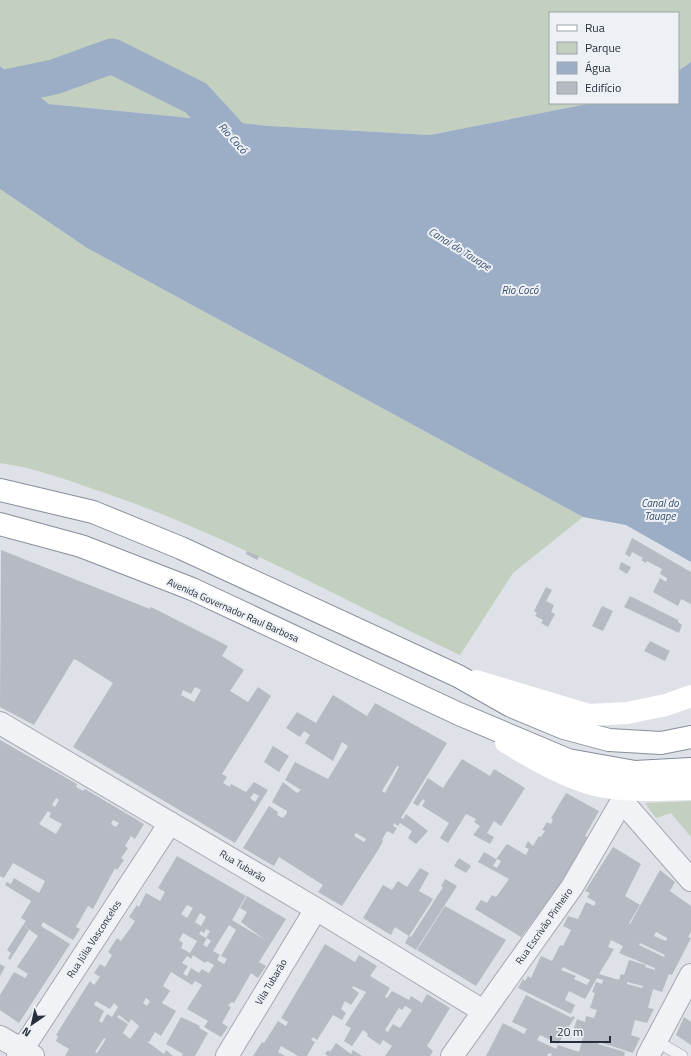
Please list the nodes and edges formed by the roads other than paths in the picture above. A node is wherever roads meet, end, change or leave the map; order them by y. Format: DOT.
graph roads {
  1 [pos="0,490"];
  2 [pos="0,524"];
  3 [pos="458,676"];
  4 [pos="691,696"];
  5 [pos="459,714"];
  6 [pos="0,723"];
  7 [pos="691,737"];
  8 [pos="691,769"];
  9 [pos="691,789"];
  10 [pos="623,795"];
  11 [pos="170,823"];
  12 [pos="691,880"];
  13 [pos="316,909"];
  14 [pos="691,975"];
  15 [pos="484,1011"];
  16 [pos="0,1037"];
  17 [pos="652,1048"];
  18 [pos="24,1054"];
  19 [pos="227,1056"];
  20 [pos="452,1056"];
  21 [pos="682,1056"];
  1 -- 3 [label="main road"];
  2 -- 5 [label="main road, Avenida Governador Raul Barbosa"];
  3 -- 4 [label="main road"];
  3 -- 7 [label="main road"];
  5 -- 8 [label="main road, Avenida Governador Raul Barbosa"];
  5 -- 10 [label="main road, Avenida Governador Raul Barbosa"];
  6 -- 11 [label="street, Rua Tubarão"];
  9 -- 10 [label="main road, Avenida Governador Raul Barbosa"];
  10 -- 12 [label="street"];
  10 -- 15 [label="street, Rua Escrivão Pinheiro"];
  11 -- 13 [label="street, Rua Tubarão"];
  11 -- 18 [label="street, Rua Júlia Vasconcelos"];
  13 -- 15 [label="street, Rua Tubarão"];
  13 -- 19 [label="street, Vila Tubarão"];
  14 -- 17 [label="street"];
  15 -- 20 [label="street, Rua Escrivão Pinheiro"];
  16 -- 18 [label="street"];
  17 -- 21 [label="lane"];
}
